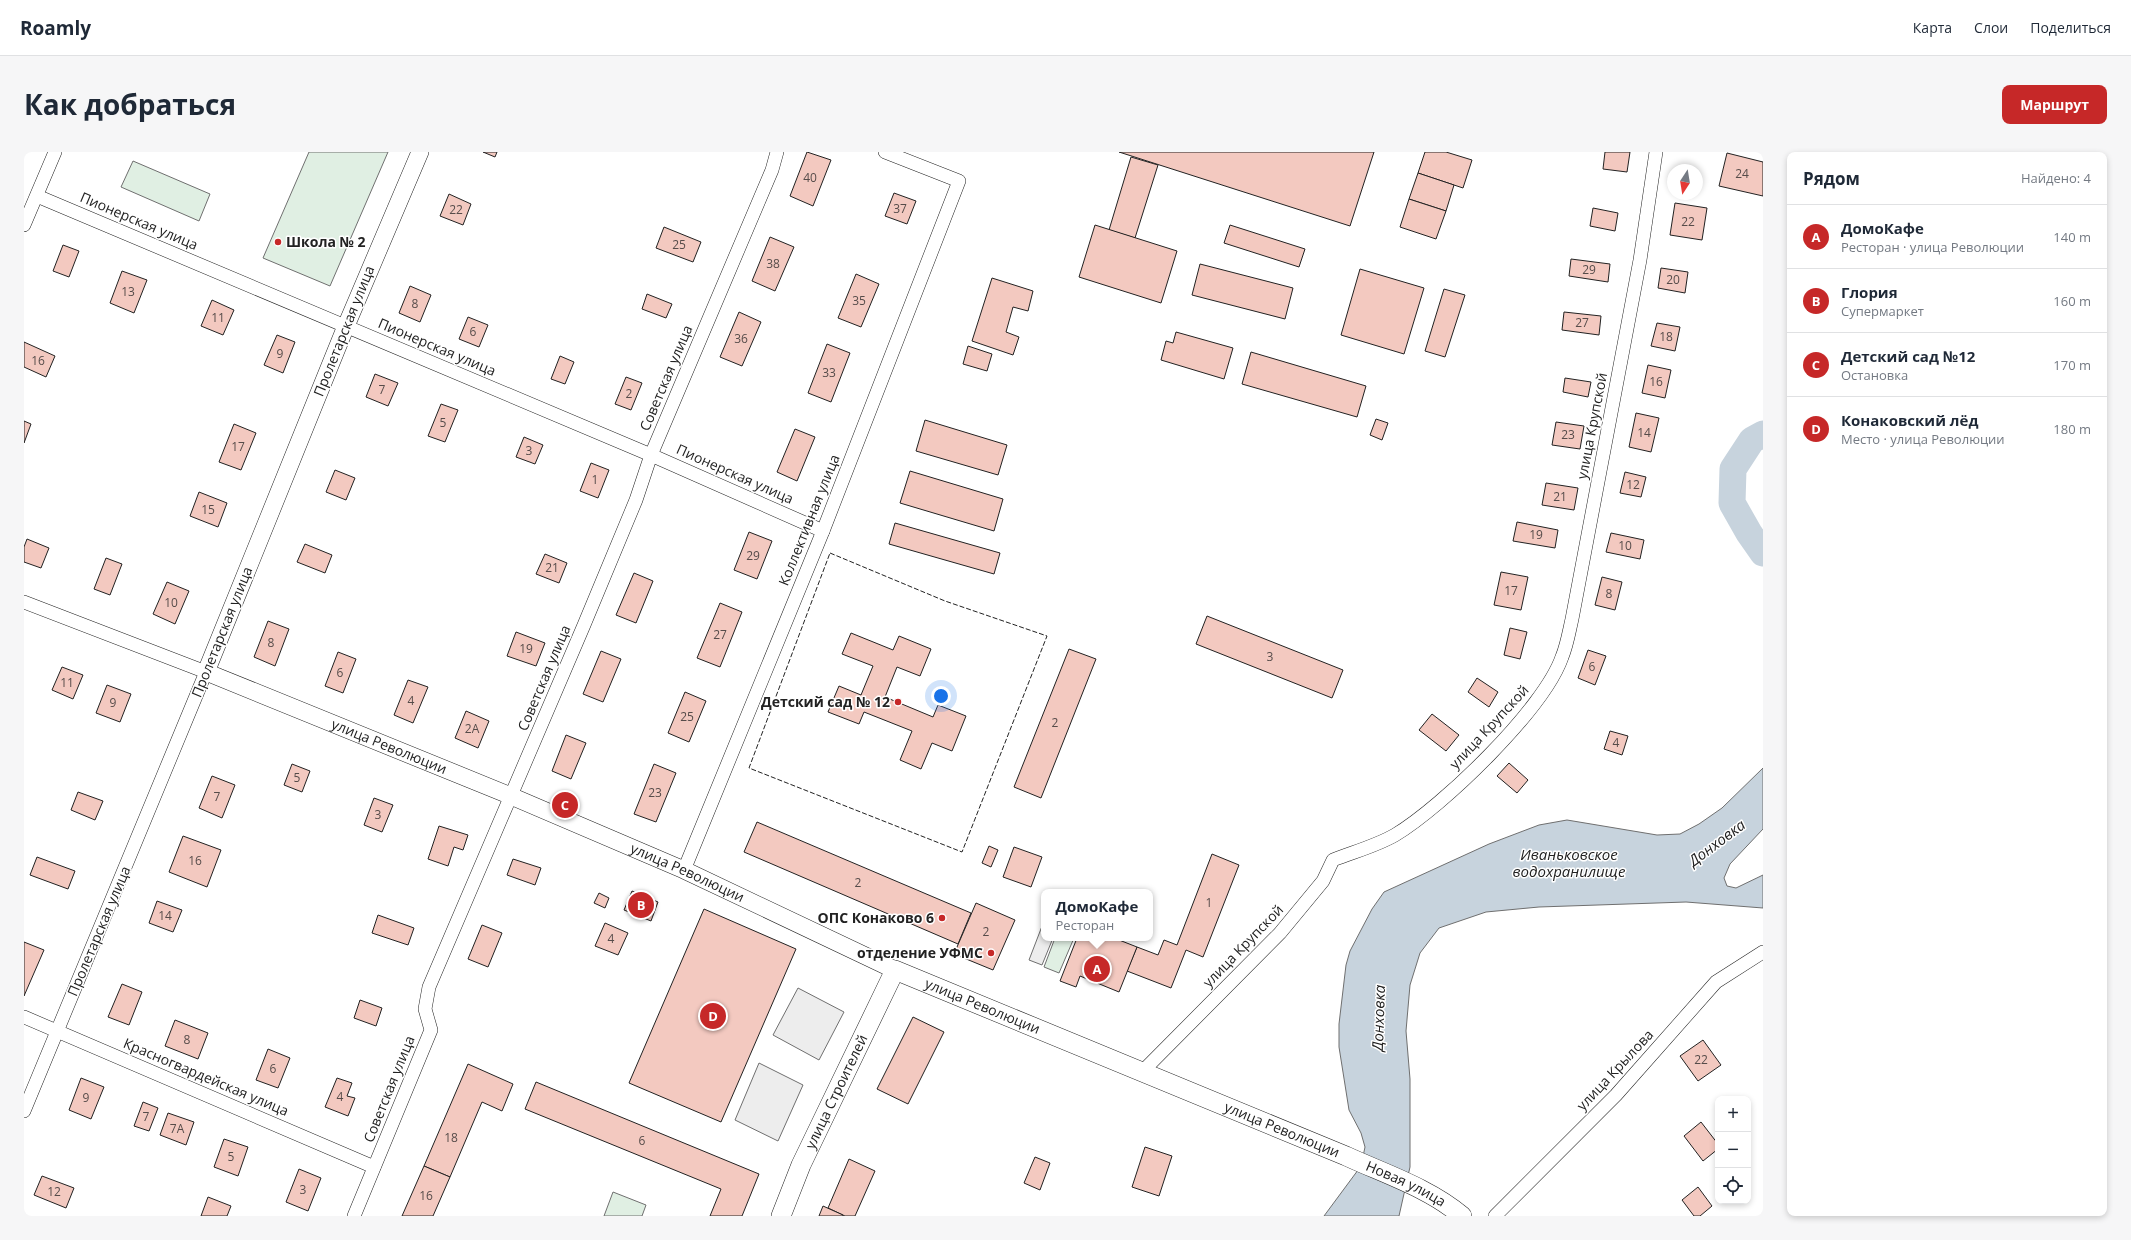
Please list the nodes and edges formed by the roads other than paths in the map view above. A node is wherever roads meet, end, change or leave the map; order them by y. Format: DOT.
graph roads {
  1 [pos="55,152"];
  2 [pos="420,152"];
  3 [pos="777,152"];
  4 [pos="885,152"];
  5 [pos="1656,152"];
  6 [pos="912,157"];
  7 [pos="37,196"];
  8 [pos="24,225"];
  9 [pos="346,326"];
  10 [pos="651,454"];
  11 [pos="823,531"];
  12 [pos="24,602"];
  13 [pos="206,672"];
  14 [pos="511,796"];
  15 [pos="684,870"];
  16 [pos="1763,952"];
  17 [pos="895,970"];
  18 [pos="24,1017"];
  19 [pos="57,1031"];
  20 [pos="1142,1072"];
  21 [pos="24,1111"];
  22 [pos="1346,1156"];
  23 [pos="374,1167"];
  24 [pos="354,1216"];
  25 [pos="781,1216"];
  26 [pos="1462,1216"];
  27 [pos="1495,1216"];
  1 -- 7 [label="street"];
  2 -- 9 [label="street, Пролетарская улица"];
  3 -- 10 [label="street, Советская улица"];
  4 -- 6 [label="street"];
  5 -- 20 [label="street, улица Крупской"];
  6 -- 11 [label="street, Коллективная улица"];
  7 -- 8 [label="street"];
  7 -- 9 [label="street, Пионерская улица"];
  9 -- 10 [label="street, Пионерская улица"];
  9 -- 13 [label="street, Пролетарская улица"];
  10 -- 11 [label="street, Пионерская улица"];
  10 -- 14 [label="street, Советская улица"];
  11 -- 15 [label="street, Коллективная улица"];
  12 -- 13 [label="street, улица Революции"];
  13 -- 14 [label="street, улица Революции"];
  13 -- 19 [label="street, Пролетарская улица"];
  14 -- 15 [label="street, улица Революции"];
  14 -- 23 [label="street, Советская улица"];
  15 -- 17 [label="street, улица Революции"];
  16 -- 27 [label="street, улица Крылова"];
  17 -- 20 [label="main road, улица Революции"];
  17 -- 25 [label="main road, улица Строителей"];
  18 -- 19 [label="street, Красногвардейская улица"];
  19 -- 21 [label="street, Пролетарская улица"];
  19 -- 23 [label="street, Красногвардейская улица"];
  20 -- 22 [label="main road, улица Революции"];
  22 -- 26 [label="main road, Новая улица"];
  23 -- 24 [label="street, Советская улица"];
}
